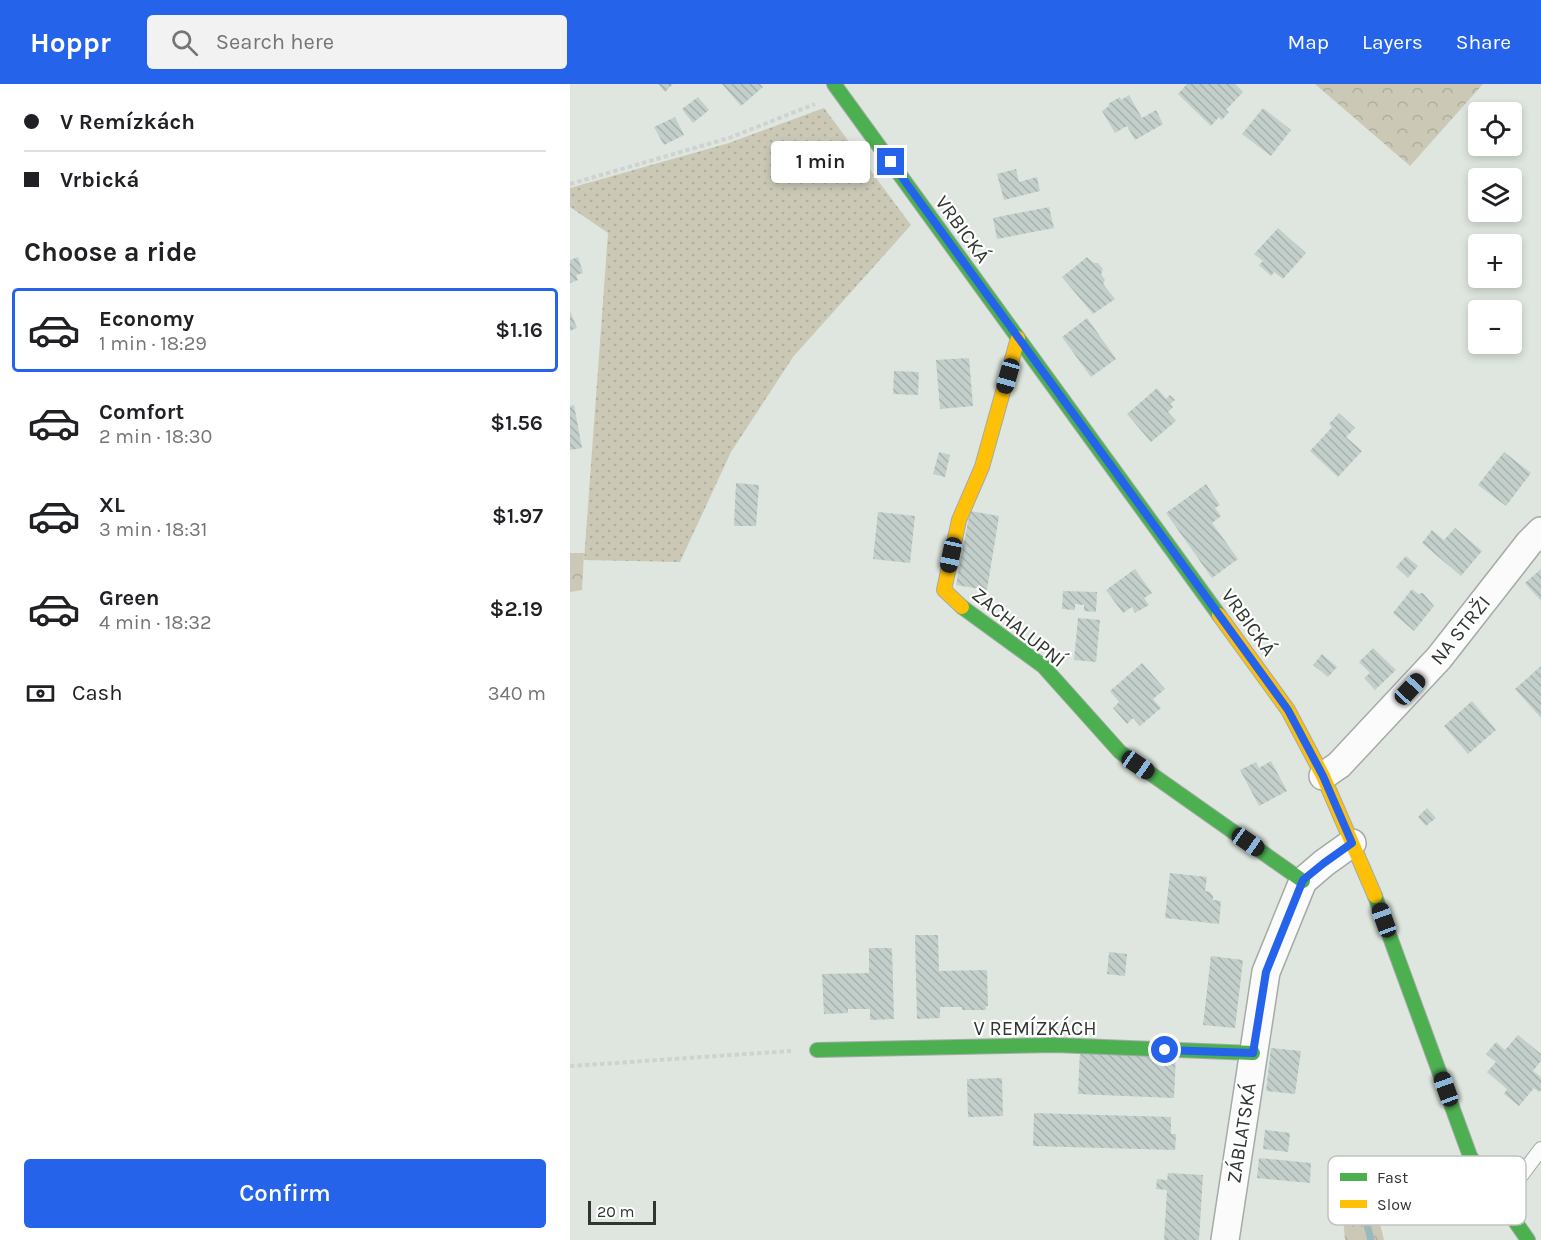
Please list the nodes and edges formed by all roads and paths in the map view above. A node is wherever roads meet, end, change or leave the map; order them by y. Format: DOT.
graph roads {
  1 [pos="836,87"];
  2 [pos="570,184"];
  3 [pos="1018,338"];
  4 [pos="1541,531"];
  5 [pos="1323,776"];
  6 [pos="1352,843"];
  7 [pos="1303,880"];
  8 [pos="817,1050"];
  9 [pos="1253,1053"];
  10 [pos="570,1066"];
  11 [pos="1541,1149"];
  12 [pos="1470,1156"];
  13 [pos="1526,1169"];
  14 [pos="1517,1225"];
  15 [pos="1225,1240"];
  16 [pos="1528,1240"];
  1 -- 2 [label="path"];
  1 -- 3 [label="street, VRBICKÁ"];
  3 -- 5 [label="street, VRBICKÁ"];
  3 -- 7 [label="street, ZACHALUPNÍ"];
  4 -- 5 [label="street, NA STRŽI"];
  5 -- 6 [label="street, VRBICKÁ"];
  6 -- 7 [label="street, ZÁBLATSKÁ"];
  6 -- 12 [label="street, VRBICKÁ"];
  7 -- 9 [label="street, ZÁBLATSKÁ"];
  8 -- 9 [label="street, V REMÍZKÁCH"];
  8 -- 10 [label="path"];
  9 -- 15 [label="street, ZÁBLATSKÁ"];
  11 -- 13 [label="lane"];
  14 -- 16 [label="street, VRBICKÁ"];
}
